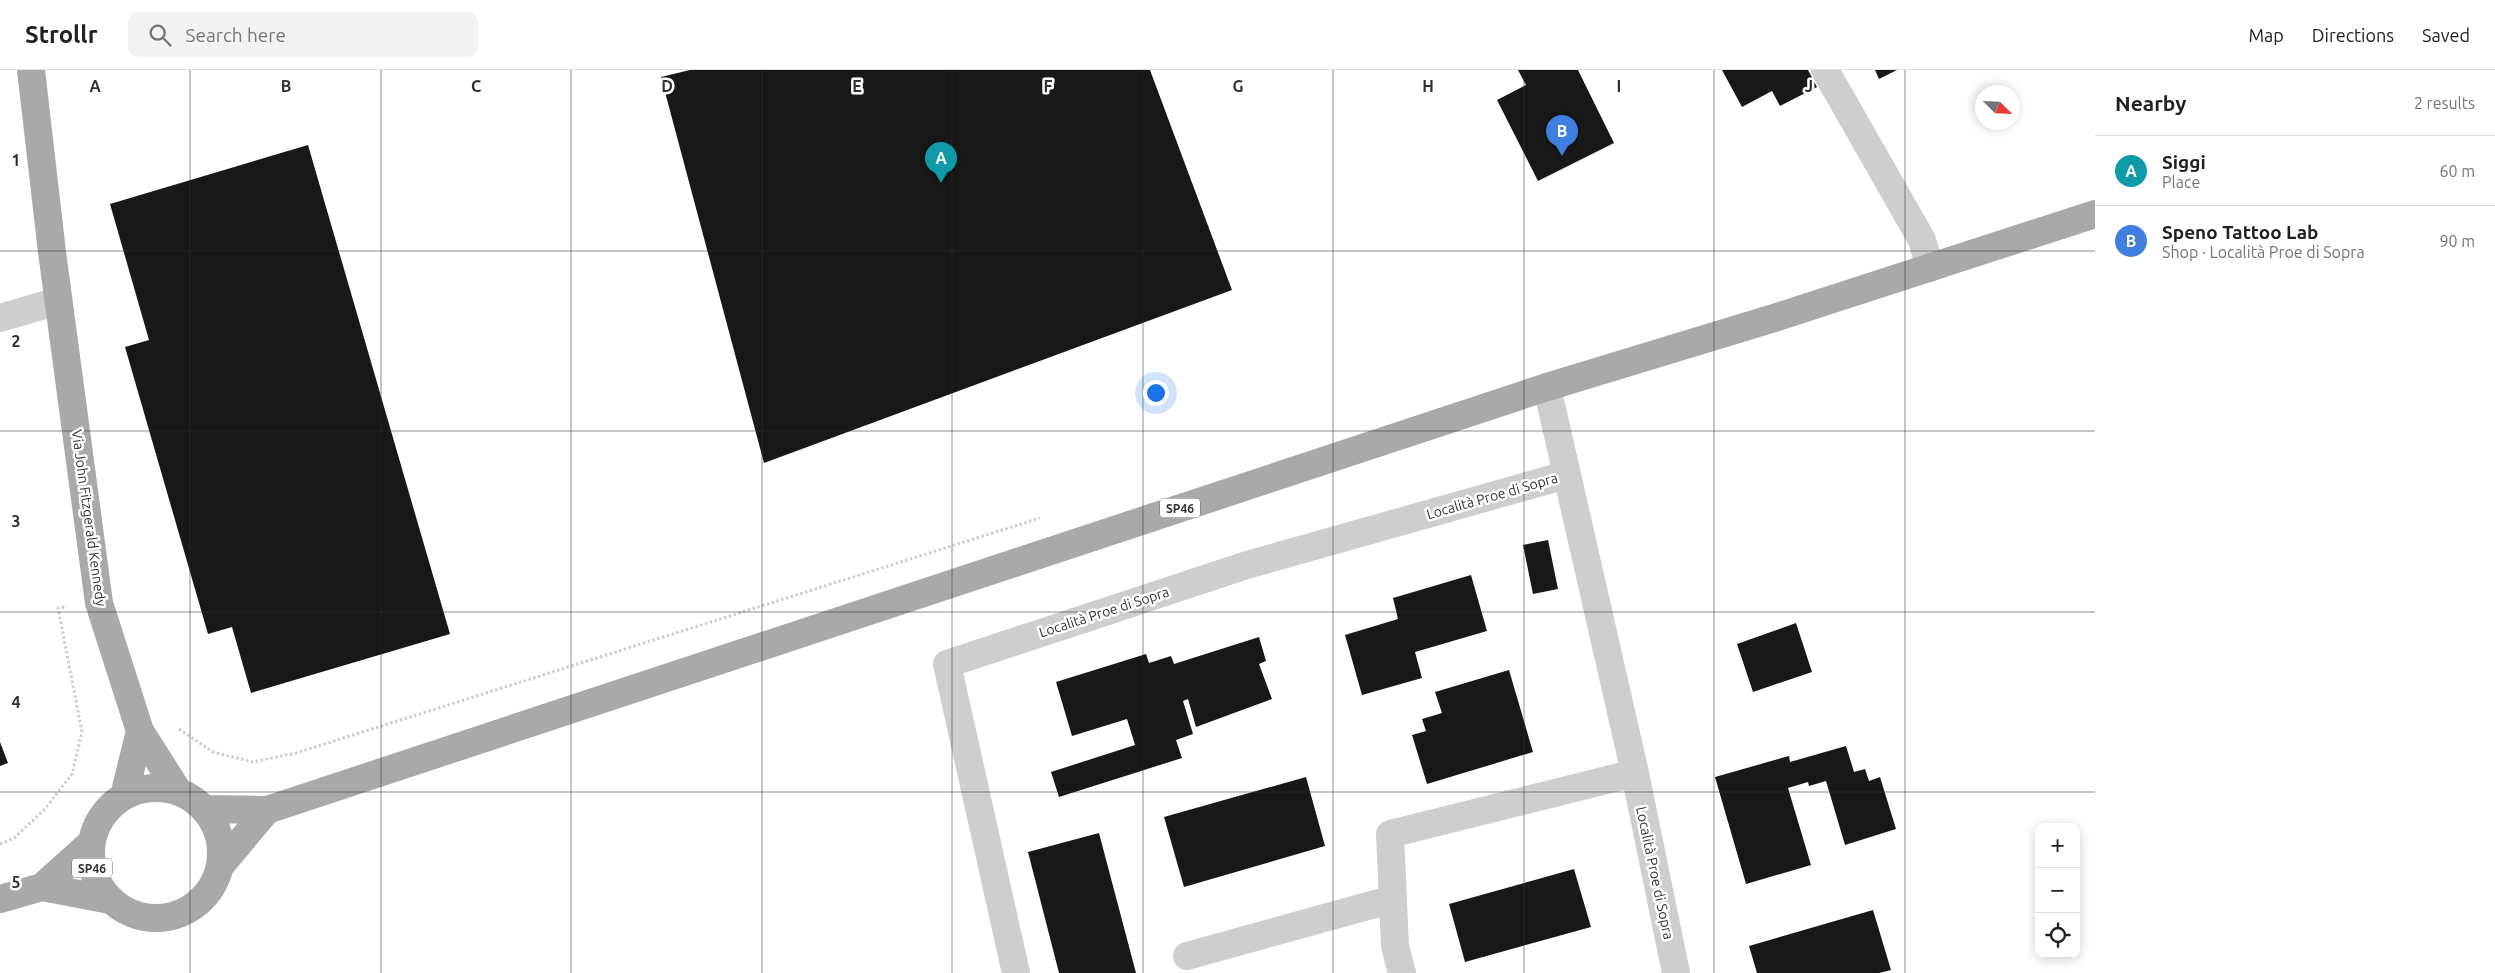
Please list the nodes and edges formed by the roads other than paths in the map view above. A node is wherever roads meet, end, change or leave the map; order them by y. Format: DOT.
graph roads {
  1 [pos="31,70"];
  2 [pos="1825,70"];
  3 [pos="2095,214"];
  4 [pos="1930,268"];
  5 [pos="58,301"];
  6 [pos="0,318"];
  7 [pos="1547,387"];
  8 [pos="1566,475"];
  9 [pos="140,731"];
  10 [pos="1635,773"];
  11 [pos="178,791"];
  12 [pos="124,796"];
  13 [pos="204,809"];
  14 [pos="267,810"];
  15 [pos="91,843"];
  16 [pos="221,865"];
  17 [pos="42,887"];
  18 [pos="1393,898"];
  19 [pos="0,899"];
  20 [pos="110,900"];
  21 [pos="1187,956"];
  22 [pos="1016,973"];
  23 [pos="1402,973"];
  24 [pos="1676,973"];
  1 -- 5 [label="main road, Via John Fitzgerald Kennedy"];
  2 -- 4 [label="street"];
  3 -- 4 [label="main road, SP46"];
  4 -- 7 [label="main road, SP46"];
  5 -- 6 [label="street"];
  5 -- 9 [label="main road, Via John Fitzgerald Kennedy"];
  7 -- 8 [label="street, Località Proe di Sopra"];
  7 -- 14 [label="main road, SP46"];
  8 -- 10 [label="street, Località Proe di Sopra"];
  8 -- 22 [label="street, Località Proe di Sopra"];
  9 -- 11 [label="main road, Via John Fitzgerald Kennedy"];
  9 -- 12 [label="main road"];
  10 -- 18 [label="street"];
  10 -- 24 [label="street, Località Proe di Sopra"];
  11 -- 12 [label="main road, SP46"];
  11 -- 13 [label="main road, SP46"];
  12 -- 15 [label="main road, SP46"];
  13 -- 14 [label="main road, SP46"];
  13 -- 16 [label="main road, SP46"];
  14 -- 16 [label="main road, SP46"];
  15 -- 17 [label="main road, SP46"];
  15 -- 20 [label="main road, SP46"];
  16 -- 20 [label="main road, SP46"];
  17 -- 19 [label="main road, SP46"];
  17 -- 20 [label="main road, SP46"];
  18 -- 21 [label="street"];
  18 -- 23 [label="street"];
}
